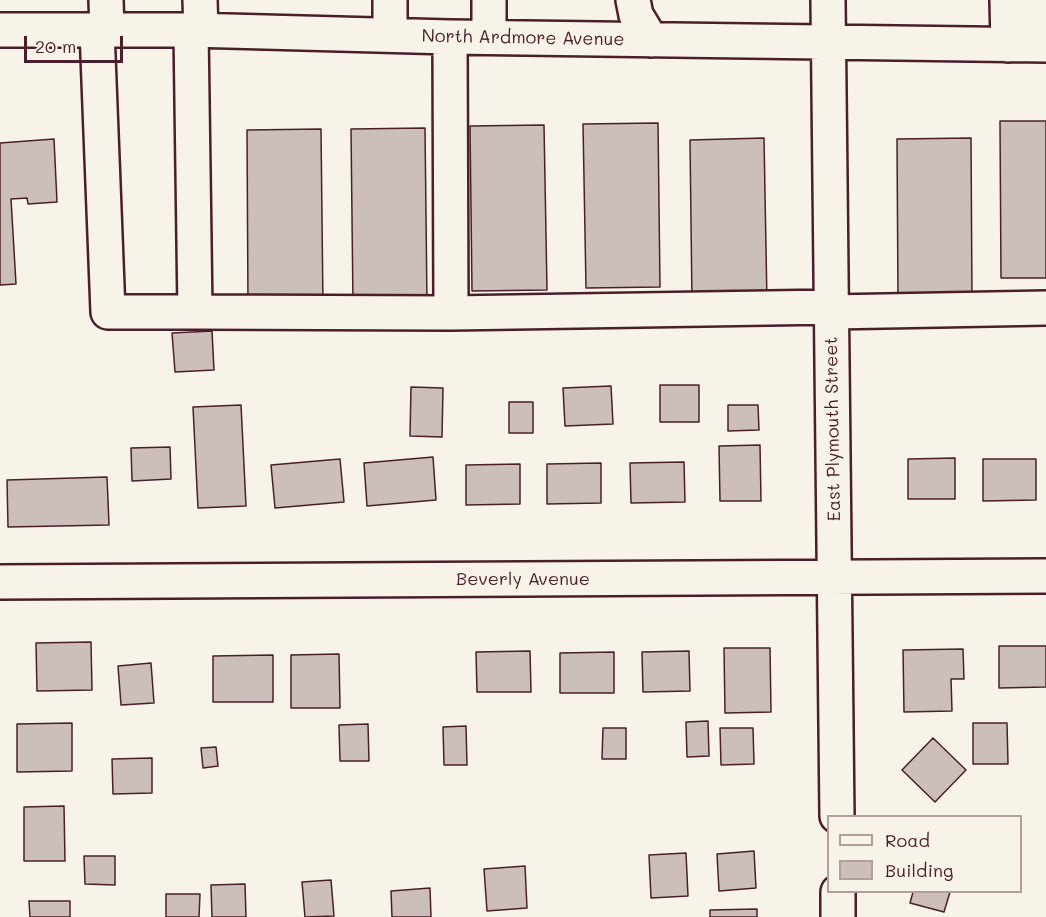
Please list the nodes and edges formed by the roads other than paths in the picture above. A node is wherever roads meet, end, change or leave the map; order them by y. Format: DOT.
graph roads {
  1 [pos="390,0"];
  2 [pos="489,0"];
  3 [pos="633,0"];
  4 [pos="828,0"];
  5 [pos="1007,0"];
  6 [pos="1034,0"];
  7 [pos="103,20"];
  8 [pos="197,20"];
  9 [pos="0,30"];
  10 [pos="390,35"];
  11 [pos="450,37"];
  12 [pos="489,38"];
  13 [pos="651,40"];
  14 [pos="830,42"];
  15 [pos="1029,45"];
  16 [pos="1046,308"];
  17 [pos="831,310"];
  18 [pos="195,312"];
  19 [pos="451,314"];
  20 [pos="1046,576"];
  21 [pos="835,577"];
  22 [pos="0,582"];
  23 [pos="837,815"];
  24 [pos="838,893"];
  25 [pos="838,917"];
  1 -- 10 [label="street"];
  2 -- 12 [label="street"];
  3 -- 13 [label="street"];
  4 -- 14 [label="street, East Plymouth Street"];
  5 -- 15 [label="street"];
  6 -- 15 [label="street"];
  7 -- 8 [label="street, North Ardmore Avenue"];
  7 -- 9 [label="street, North Ardmore Avenue"];
  7 -- 18 [label="street"];
  8 -- 10 [label="street, North Ardmore Avenue"];
  8 -- 18 [label="street"];
  10 -- 11 [label="street, North Ardmore Avenue"];
  11 -- 12 [label="street, North Ardmore Avenue"];
  11 -- 19 [label="street"];
  12 -- 13 [label="street, North Ardmore Avenue"];
  13 -- 14 [label="street, North Ardmore Avenue"];
  14 -- 15 [label="street, North Ardmore Avenue"];
  14 -- 17 [label="street, East Plymouth Street"];
  16 -- 17 [label="street"];
  17 -- 19 [label="street"];
  17 -- 21 [label="street, East Plymouth Street"];
  18 -- 19 [label="street"];
  20 -- 21 [label="street, Beverly Avenue"];
  21 -- 22 [label="street, Beverly Avenue"];
  21 -- 23 [label="street, East Plymouth Street"];
  24 -- 25 [label="street"];
}
